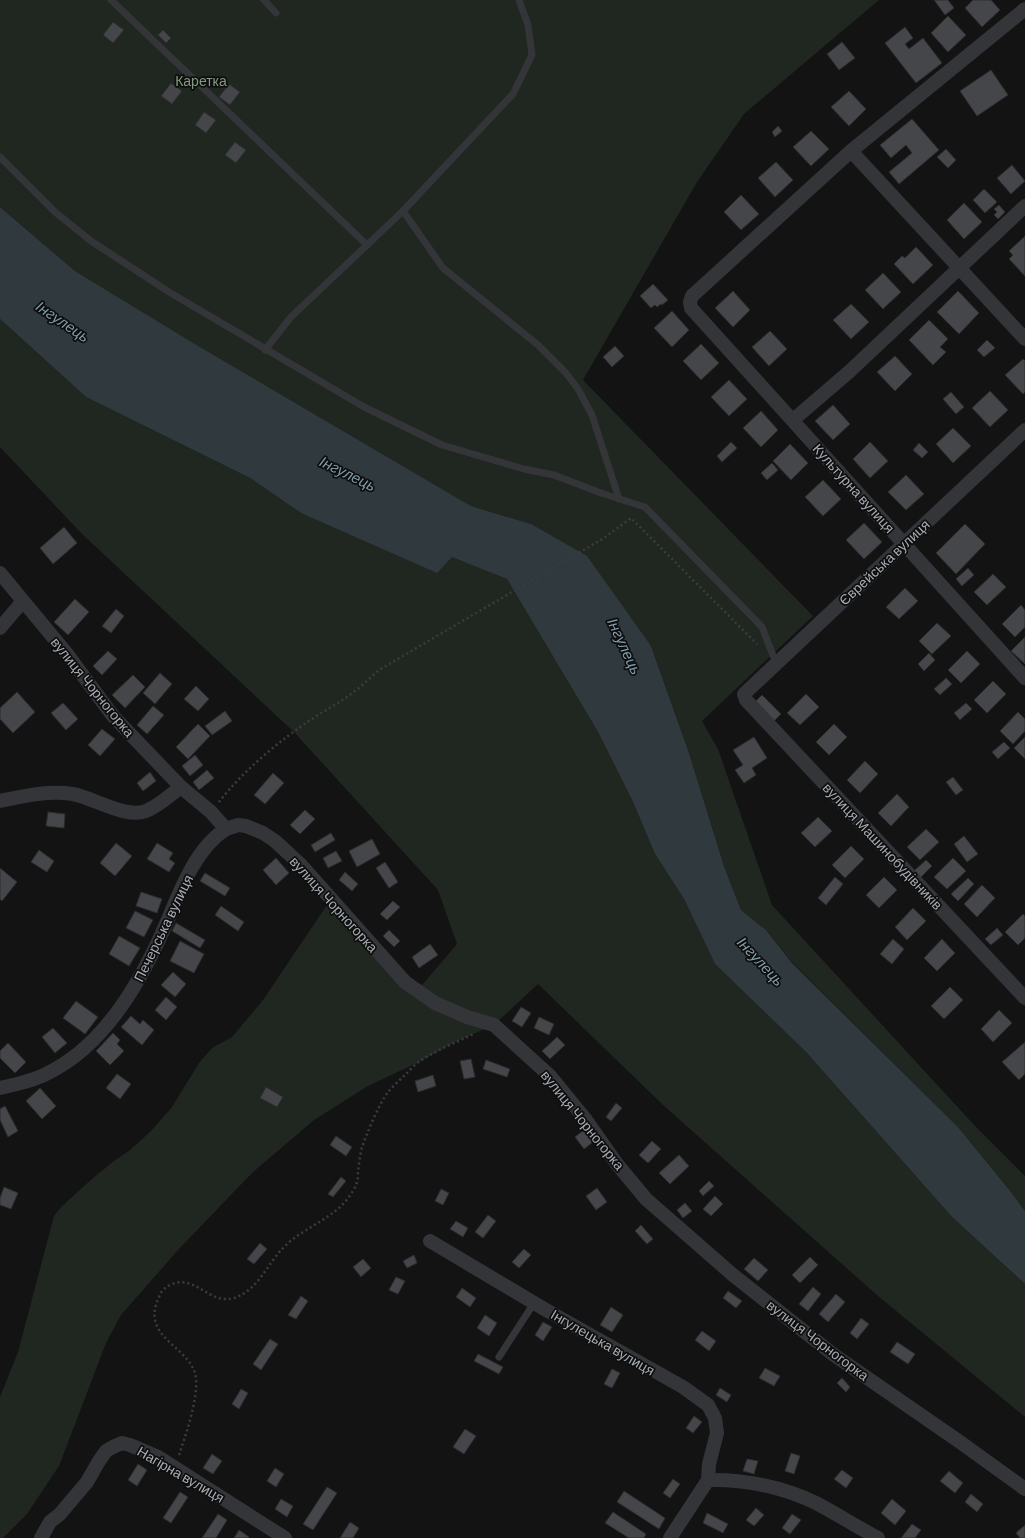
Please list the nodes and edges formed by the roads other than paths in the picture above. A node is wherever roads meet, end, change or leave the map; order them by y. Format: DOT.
graph roads {
  1 [pos="111,0"];
  2 [pos="264,0"];
  3 [pos="519,0"];
  4 [pos="1025,9"];
  5 [pos="276,13"];
  6 [pos="851,151"];
  7 [pos="0,157"];
  8 [pos="1025,206"];
  9 [pos="403,210"];
  10 [pos="367,245"];
  11 [pos="960,267"];
  12 [pos="1025,339"];
  13 [pos="265,350"];
  14 [pos="793,420"];
  15 [pos="1025,430"];
  16 [pos="619,499"];
  17 [pos="904,544"];
  18 [pos="0,573"];
  19 [pos="23,601"];
  20 [pos="0,628"];
  21 [pos="776,663"];
  22 [pos="1025,678"];
  23 [pos="744,694"];
  24 [pos="181,787"];
  25 [pos="0,801"];
  26 [pos="226,830"];
  27 [pos="1025,998"];
  28 [pos="0,1088"];
  29 [pos="430,1241"];
  30 [pos="534,1302"];
  31 [pos="499,1357"];
  32 [pos="708,1480"];
  33 [pos="1025,1489"];
  34 [pos="41,1538"];
  35 [pos="285,1538"];
  36 [pos="670,1538"];
  37 [pos="878,1538"];
  1 -- 10 [label="lane"];
  2 -- 5 [label="lane"];
  3 -- 9 [label="lane"];
  4 -- 6 [label="street"];
  6 -- 11 [label="street"];
  6 -- 14 [label="street, Культурна вулиця"];
  7 -- 13 [label="lane"];
  8 -- 11 [label="street"];
  9 -- 10 [label="lane"];
  9 -- 16 [label="lane"];
  10 -- 13 [label="lane"];
  11 -- 12 [label="street"];
  11 -- 14 [label="street"];
  13 -- 16 [label="lane"];
  14 -- 17 [label="street, Культурна вулиця"];
  15 -- 17 [label="street, Єврейська вулиця"];
  16 -- 21 [label="lane"];
  17 -- 21 [label="street, Єврейська вулиця"];
  17 -- 22 [label="street, Культурна вулиця"];
  18 -- 19 [label="street, вулиця Чорногорка"];
  19 -- 20 [label="street"];
  19 -- 24 [label="street, вулиця Чорногорка"];
  21 -- 23 [label="street, Єврейська вулиця"];
  23 -- 27 [label="street, вулиця Машинобудівників"];
  24 -- 25 [label="street"];
  24 -- 26 [label="street, вулиця Чорногорка"];
  26 -- 28 [label="street, Печерська вулиця"];
  26 -- 33 [label="street, вулиця Чорногорка"];
  29 -- 30 [label="street, Інгулецька вулиця"];
  30 -- 31 [label="lane"];
  30 -- 32 [label="street, Інгулецька вулиця"];
  32 -- 36 [label="street"];
  32 -- 37 [label="street"];
  34 -- 35 [label="street, Нагірна вулиця"];
}
